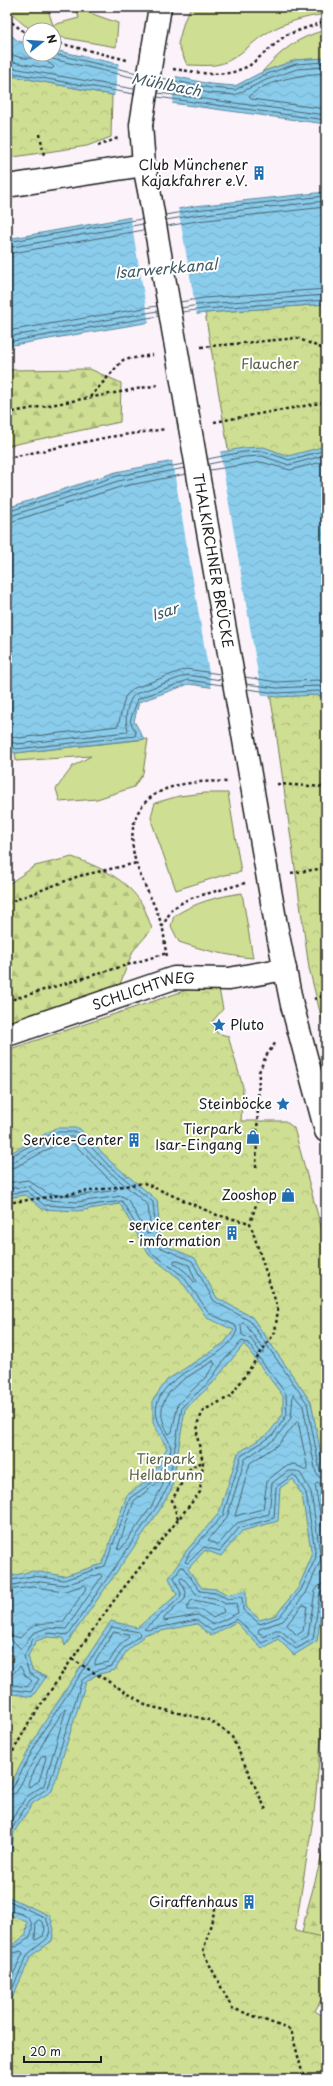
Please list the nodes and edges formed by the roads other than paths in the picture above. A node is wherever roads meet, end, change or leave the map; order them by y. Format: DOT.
graph roads {
  1 [pos="160,7"];
  2 [pos="144,165"];
  3 [pos="7,186"];
  4 [pos="284,969"];
  5 [pos="7,1035"];
  6 [pos="326,1131"];
  1 -- 2 [label="street, THALKIRCHNER BRÜCKE, bridge"];
  2 -- 3 [label="street"];
  2 -- 4 [label="street, THALKIRCHNER BRÜCKE, bridge"];
  4 -- 5 [label="street, SCHLICHTWEG"];
  4 -- 6 [label="street, THALKIRCHNER BRÜCKE"];
}
